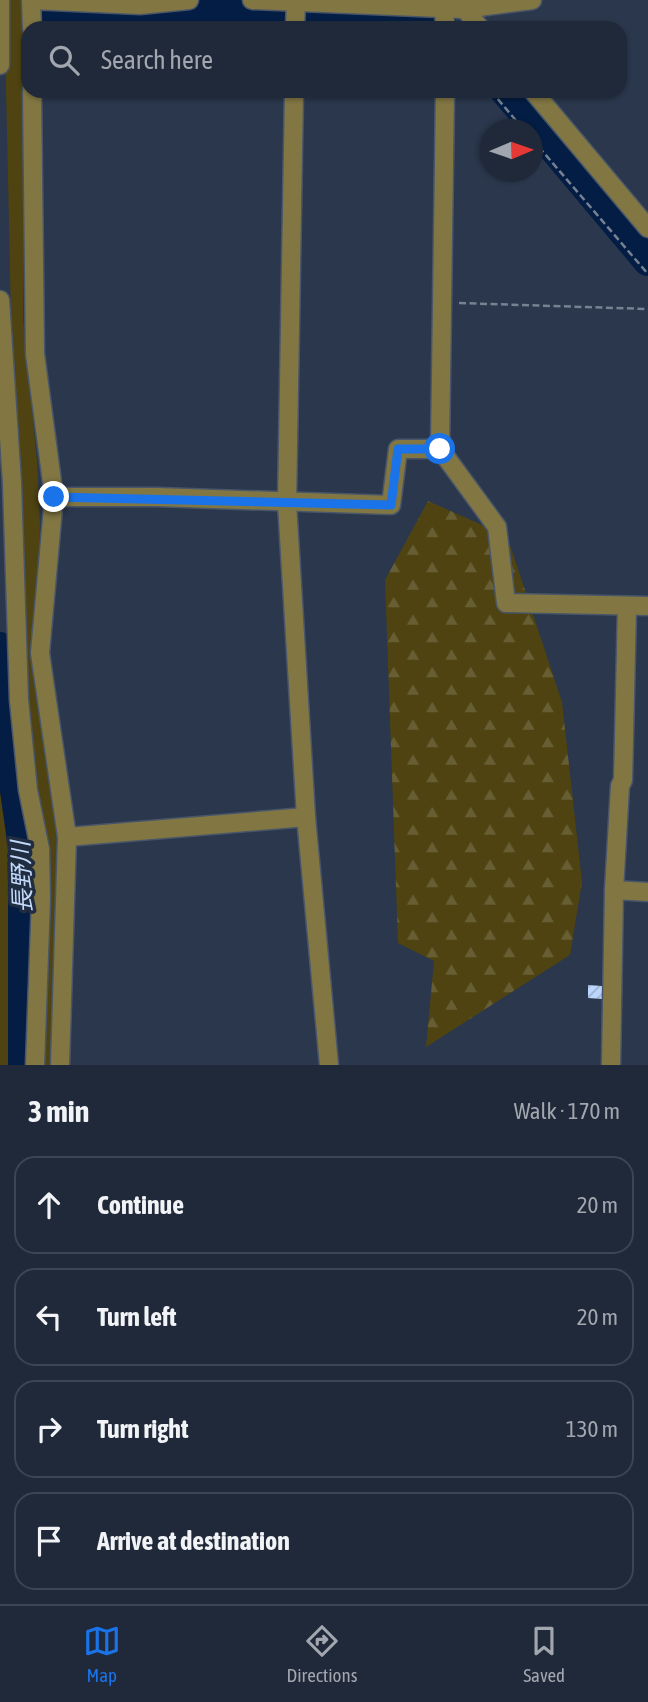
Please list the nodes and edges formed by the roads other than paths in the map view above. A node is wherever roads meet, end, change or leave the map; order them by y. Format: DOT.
graph roads {
  1 [pos="0,0"];
  2 [pos="189,0"];
  3 [pos="252,0"];
  4 [pos="532,0"];
  5 [pos="455,5"];
  6 [pos="295,11"];
  7 [pos="32,21"];
  8 [pos="472,21"];
  9 [pos="0,65"];
  10 [pos="33,98"];
  11 [pos="294,98"];
  12 [pos="445,98"];
  13 [pos="539,98"];
  14 [pos="648,228"];
  15 [pos="0,300"];
  16 [pos="440,449"];
  17 [pos="54,497"];
  18 [pos="287,503"];
  19 [pos="648,606"];
  20 [pos="627,607"];
  21 [pos="306,817"];
  22 [pos="67,837"];
  23 [pos="614,890"];
  24 [pos="648,892"];
  25 [pos="35,1065"];
  26 [pos="60,1065"];
  27 [pos="329,1065"];
  28 [pos="611,1065"];
  1 -- 9 [label="street"];
  2 -- 7 [label="street"];
  3 -- 6 [label="street"];
  4 -- 5 [label="street"];
  5 -- 6 [label="street"];
  5 -- 8 [label="street"];
  10 -- 17 [label="street"];
  11 -- 18 [label="street"];
  12 -- 16 [label="street"];
  13 -- 14 [label="street"];
  15 -- 25 [label="street"];
  16 -- 18 [label="street"];
  16 -- 20 [label="street"];
  17 -- 18 [label="street"];
  17 -- 22 [label="street"];
  18 -- 21 [label="street"];
  19 -- 20 [label="street"];
  20 -- 23 [label="street"];
  21 -- 22 [label="street"];
  21 -- 27 [label="street"];
  22 -- 26 [label="street"];
  23 -- 24 [label="street"];
  23 -- 28 [label="street"];
}
